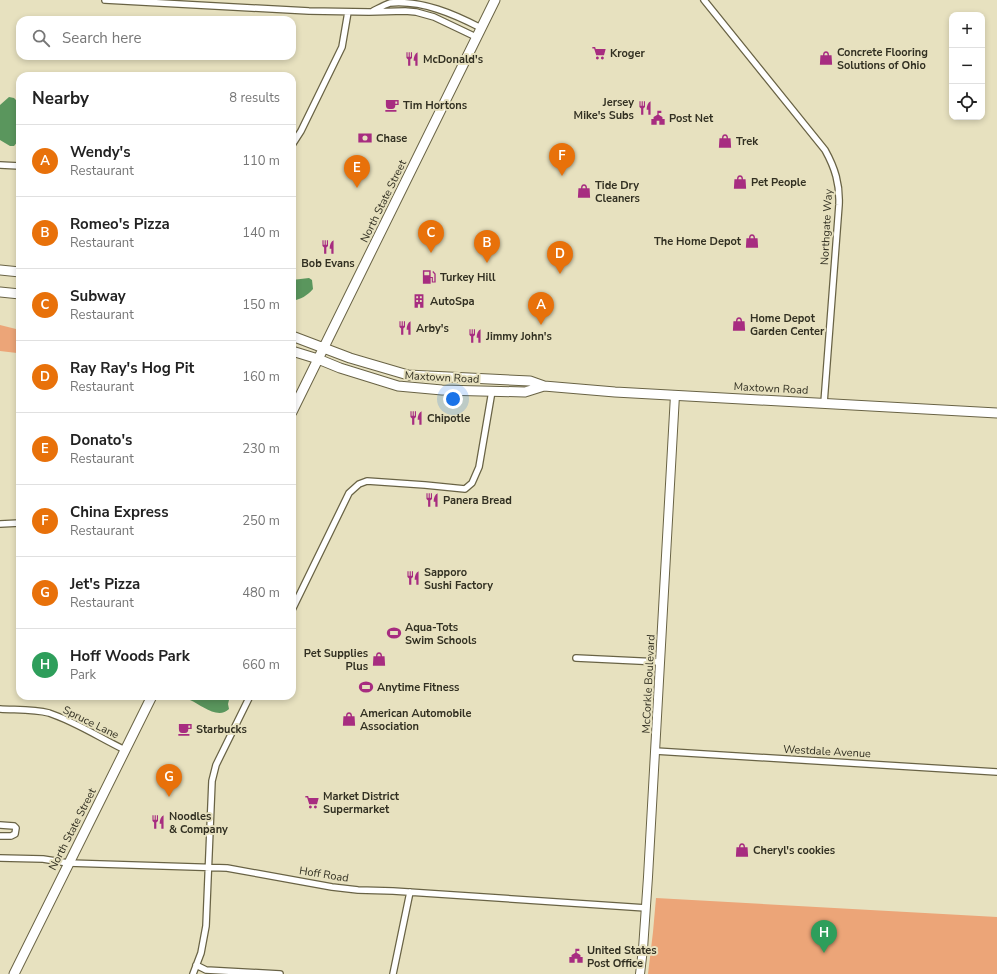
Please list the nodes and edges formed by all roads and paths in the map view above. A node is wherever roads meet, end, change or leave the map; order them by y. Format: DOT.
graph roads {
  1 [pos="105,0"];
  2 [pos="495,0"];
  3 [pos="704,0"];
  4 [pos="348,12"];
  5 [pos="369,12"];
  6 [pos="481,28"];
  7 [pos="476,38"];
  8 [pos="296,139"];
  9 [pos="0,164"];
  10 [pos="16,166"];
  11 [pos="0,270"];
  12 [pos="16,272"];
  13 [pos="0,292"];
  14 [pos="16,294"];
  15 [pos="296,338"];
  16 [pos="324,348"];
  17 [pos="296,352"];
  18 [pos="318,359"];
  19 [pos="498,380"];
  20 [pos="544,386"];
  21 [pos="442,390"];
  22 [pos="492,391"];
  23 [pos="675,395"];
  24 [pos="296,404"];
  25 [pos="824,404"];
  26 [pos="997,413"];
  27 [pos="16,523"];
  28 [pos="0,524"];
  29 [pos="296,602"];
  30 [pos="576,658"];
  31 [pos="660,662"];
  32 [pos="150,700"];
  33 [pos="248,700"];
  34 [pos="0,709"];
  35 [pos="125,750"];
  36 [pos="656,751"];
  37 [pos="997,772"];
  38 [pos="0,825"];
  39 [pos="0,836"];
  40 [pos="0,858"];
  41 [pos="68,863"];
  42 [pos="209,867"];
  43 [pos="410,892"];
  44 [pos="646,908"];
  45 [pos="196,965"];
  46 [pos="14,974"];
  47 [pos="193,974"];
  48 [pos="280,974"];
  49 [pos="393,974"];
  50 [pos="640,974"];
  1 -- 4 [label="street"];
  2 -- 6 [label="main road, North State Street"];
  3 -- 25 [label="street, Northgate Way"];
  4 -- 5 [label="street"];
  4 -- 8 [label="street"];
  5 -- 6 [label="street"];
  5 -- 7 [label="street"];
  6 -- 7 [label="main road, North State Street"];
  7 -- 16 [label="main road, North State Street"];
  9 -- 10 [label="street"];
  11 -- 12 [label="main road"];
  13 -- 14 [label="main road"];
  15 -- 16 [label="main road, Maxtown Road"];
  16 -- 18 [label="main road, North State Street"];
  16 -- 19 [label="main road, Maxtown Road"];
  17 -- 18 [label="main road, Maxtown Road"];
  18 -- 21 [label="main road, Maxtown Road"];
  18 -- 24 [label="main road, North State Street"];
  19 -- 20 [label="main road, Maxtown Road"];
  19 -- 21 [label="main road"];
  20 -- 22 [label="main road, Maxtown Road"];
  20 -- 23 [label="main road, Maxtown Road"];
  21 -- 22 [label="main road, Maxtown Road"];
  22 -- 29 [label="street"];
  23 -- 25 [label="main road, Maxtown Road"];
  23 -- 31 [label="street, McCorkle Boulevard"];
  25 -- 26 [label="main road, Maxtown Road"];
  27 -- 28 [label="street"];
  30 -- 31 [label="street"];
  31 -- 36 [label="street, McCorkle Boulevard"];
  32 -- 35 [label="main road, North State Street"];
  33 -- 42 [label="street"];
  34 -- 35 [label="street, Spruce Lane"];
  35 -- 41 [label="main road, North State Street"];
  36 -- 37 [label="street, Westdale Avenue"];
  36 -- 44 [label="street, McCorkle Boulevard"];
  38 -- 39 [label="street"];
  40 -- 41 [label="street, Hoff Road"];
  41 -- 42 [label="street, Hoff Road"];
  41 -- 46 [label="main road, North State Street"];
  42 -- 43 [label="street, Hoff Road"];
  42 -- 45 [label="street"];
  43 -- 44 [label="street, Hoff Road"];
  43 -- 49 [label="street"];
  44 -- 50 [label="street, McCorkle Boulevard"];
  45 -- 47 [label="street"];
  45 -- 48 [label="street"];
}
